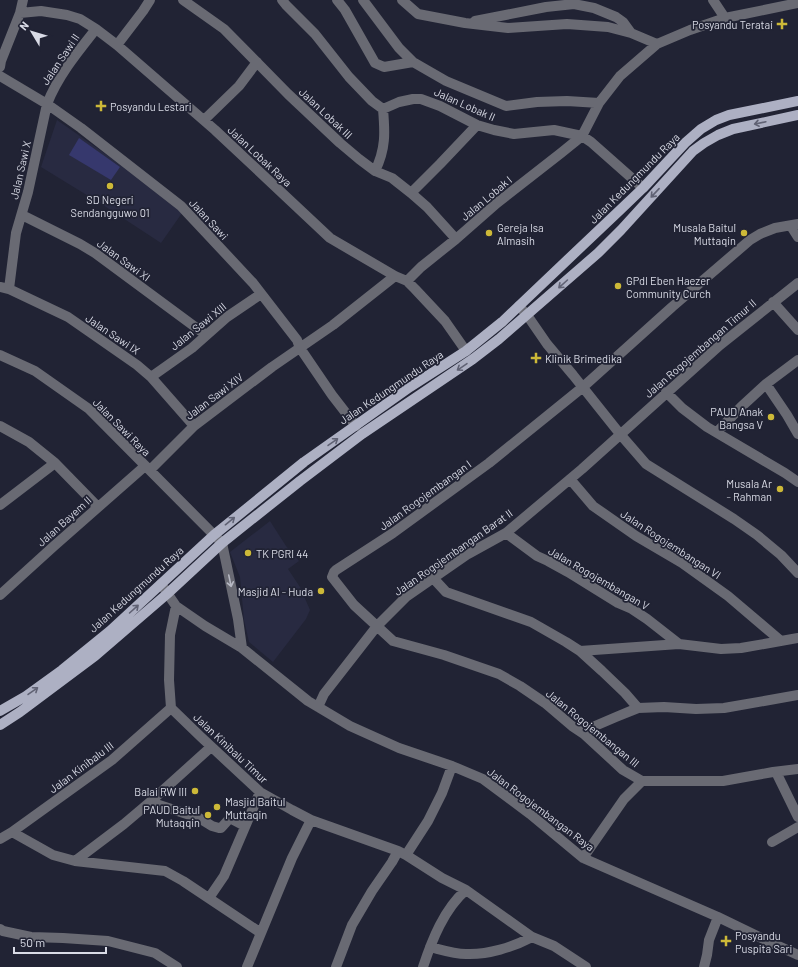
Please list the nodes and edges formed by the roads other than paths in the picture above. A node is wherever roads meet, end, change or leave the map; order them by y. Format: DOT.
graph roads {
  1 [pos="22,0"];
  2 [pos="150,0"];
  3 [pos="183,0"];
  4 [pos="282,0"];
  5 [pos="337,0"];
  6 [pos="363,0"];
  7 [pos="402,0"];
  8 [pos="713,0"];
  9 [pos="798,3"];
  10 [pos="20,13"];
  11 [pos="507,15"];
  12 [pos="725,18"];
  13 [pos="465,23"];
  14 [pos="508,28"];
  15 [pos="96,29"];
  16 [pos="631,33"];
  17 [pos="657,44"];
  18 [pos="117,45"];
  19 [pos="257,62"];
  20 [pos="414,62"];
  21 [pos="0,66"];
  22 [pos="0,76"];
  23 [pos="798,101"];
  24 [pos="599,103"];
  25 [pos="47,104"];
  26 [pos="383,109"];
  27 [pos="798,115"];
  28 [pos="204,120"];
  29 [pos="477,125"];
  30 [pos="582,136"];
  31 [pos="375,171"];
  32 [pos="643,188"];
  33 [pos="411,193"];
  34 [pos="22,215"];
  35 [pos="794,225"];
  36 [pos="798,237"];
  37 [pos="456,240"];
  38 [pos="395,276"];
  39 [pos="407,281"];
  40 [pos="798,283"];
  41 [pos="4,288"];
  42 [pos="261,294"];
  43 [pos="773,302"];
  44 [pos="519,306"];
  45 [pos="527,316"];
  46 [pos="798,330"];
  47 [pos="206,335"];
  48 [pos="300,348"];
  49 [pos="466,351"];
  50 [pos="0,355"];
  51 [pos="798,360"];
  52 [pos="151,377"];
  53 [pos="766,384"];
  54 [pos="583,388"];
  55 [pos="666,392"];
  56 [pos="0,426"];
  57 [pos="194,426"];
  58 [pos="356,426"];
  59 [pos="717,432"];
  60 [pos="620,434"];
  61 [pos="798,434"];
  62 [pos="55,463"];
  63 [pos="147,468"];
  64 [pos="570,479"];
  65 [pos="798,482"];
  66 [pos="0,505"];
  67 [pos="98,507"];
  68 [pos="506,533"];
  69 [pos="214,535"];
  70 [pos="222,543"];
  71 [pos="798,573"];
  72 [pos="434,579"];
  73 [pos="161,584"];
  74 [pos="167,594"];
  75 [pos="0,596"];
  76 [pos="176,606"];
  77 [pos="377,626"];
  78 [pos="798,638"];
  79 [pos="781,641"];
  80 [pos="679,644"];
  81 [pos="242,648"];
  82 [pos="580,651"];
  83 [pos="798,695"];
  84 [pos="318,707"];
  85 [pos="171,708"];
  86 [pos="638,708"];
  87 [pos="0,711"];
  88 [pos="0,725"];
  89 [pos="584,734"];
  90 [pos="211,747"];
  91 [pos="452,766"];
  92 [pos="798,769"];
  93 [pos="776,772"];
  94 [pos="642,781"];
  95 [pos="260,792"];
  96 [pos="150,802"];
  97 [pos="798,817"];
  98 [pos="311,820"];
  99 [pos="246,826"];
  100 [pos="798,827"];
  101 [pos="12,832"];
  102 [pos="0,839"];
  103 [pos="772,842"];
  104 [pos="402,853"];
  105 [pos="583,858"];
  106 [pos="75,861"];
  107 [pos="466,890"];
  108 [pos="209,898"];
  109 [pos="718,917"];
  110 [pos="0,929"];
  111 [pos="261,933"];
  112 [pos="532,937"];
  113 [pos="430,947"];
  114 [pos="798,955"];
  115 [pos="177,967"];
  116 [pos="247,967"];
  117 [pos="336,967"];
  118 [pos="423,967"];
  119 [pos="586,967"];
  120 [pos="704,967"];
  1 -- 10 [label="street"];
  2 -- 18 [label="street"];
  3 -- 19 [label="street, Jalan Lobak III"];
  4 -- 26 [label="street"];
  5 -- 20 [label="street"];
  6 -- 20 [label="street"];
  7 -- 13 [label="street"];
  8 -- 12 [label="street"];
  9 -- 12 [label="street"];
  10 -- 15 [label="street, Jalan Lobak Raya"];
  10 -- 21 [label="street"];
  11 -- 13 [label="street"];
  11 -- 14 [label="street"];
  11 -- 16 [label="street"];
  12 -- 17 [label="street"];
  13 -- 14 [label="street"];
  14 -- 16 [label="street"];
  15 -- 18 [label="street, Jalan Lobak Raya"];
  15 -- 25 [label="street, Jalan Sawi II"];
  16 -- 17 [label="street"];
  17 -- 24 [label="street"];
  18 -- 28 [label="street, Jalan Lobak Raya"];
  19 -- 28 [label="street"];
  19 -- 31 [label="street, Jalan Lobak III"];
  20 -- 24 [label="street"];
  22 -- 25 [label="street, Jalan Sawi"];
  23 -- 32 [label="main road, Jalan Kedungmundu Raya"];
  24 -- 30 [label="street"];
  25 -- 34 [label="street, Jalan Sawi X"];
  25 -- 42 [label="street, Jalan Sawi"];
  26 -- 29 [label="street, Jalan Lobak II"];
  26 -- 31 [label="street"];
  27 -- 45 [label="main road, Jalan Kedungmundu Raya, one-way"];
  28 -- 38 [label="street, Jalan Lobak Raya"];
  29 -- 30 [label="street, Jalan Lobak II"];
  29 -- 33 [label="street"];
  30 -- 32 [label="street, Jalan Lobak II"];
  30 -- 37 [label="street, Jalan Lobak I"];
  31 -- 33 [label="street, Jalan Lobak III"];
  32 -- 44 [label="main road, Jalan Kedungmundu Raya"];
  33 -- 37 [label="street, Jalan Lobak III"];
  34 -- 41 [label="street, Jalan Sawi X"];
  34 -- 47 [label="street, Jalan Sawi XI"];
  35 -- 36 [label="street"];
  35 -- 54 [label="street"];
  37 -- 39 [label="street, Jalan Lobak I"];
  38 -- 39 [label="street, Jalan Lobak Raya"];
  38 -- 48 [label="street, Jalan Sawi XIV"];
  39 -- 49 [label="street, Jalan Lobak Raya"];
  40 -- 43 [label="street, Jalan Rogojembangan Timur II"];
  41 -- 52 [label="street, Jalan Sawi IX"];
  42 -- 47 [label="street, Jalan Sawi XIII"];
  42 -- 48 [label="street, Jalan Sawi"];
  43 -- 46 [label="street"];
  43 -- 55 [label="street, Jalan Rogojembangan Timur II"];
  44 -- 45 [label="street"];
  44 -- 49 [label="main road, Jalan Kedungmundu Raya"];
  45 -- 54 [label="street"];
  45 -- 70 [label="main road, Jalan Kedungmundu Raya, one-way"];
  47 -- 52 [label="street, Jalan Sawi XIII"];
  48 -- 57 [label="street, Jalan Sawi XIV"];
  48 -- 58 [label="street, Jalan Sawi"];
  49 -- 58 [label="main road, Jalan Kedungmundu Raya"];
  50 -- 63 [label="street, Jalan Sawi Raya"];
  51 -- 53 [label="street"];
  52 -- 57 [label="street, Jalan Sawi IX"];
  53 -- 59 [label="street"];
  53 -- 61 [label="street"];
  54 -- 60 [label="street"];
  54 -- 77 [label="street, Jalan Rogojembangan I"];
  55 -- 59 [label="street"];
  55 -- 60 [label="street, Jalan Rogojembangan Timur II"];
  56 -- 62 [label="street"];
  57 -- 63 [label="street, Jalan Sawi XIV"];
  69 -- 58 [label="main road, Jalan Kedungmundu Raya, one-way"];
  59 -- 65 [label="street"];
  60 -- 64 [label="street, Jalan Rogojembangan Barat II"];
  60 -- 71 [label="street"];
  62 -- 66 [label="street"];
  62 -- 67 [label="street"];
  63 -- 67 [label="street, Jalan Bayem II"];
  63 -- 69 [label="street, Jalan Sawi Raya"];
  64 -- 68 [label="street, Jalan Rogojembangan Barat II"];
  64 -- 79 [label="street, Jalan Rogojembangan VI"];
  67 -- 75 [label="street, Jalan Bayem II"];
  68 -- 72 [label="street, Jalan Rogojembangan Barat II"];
  68 -- 80 [label="street, Jalan Rogojembangan V"];
  69 -- 70 [label="street, Jalan Sawi Raya"];
  69 -- 73 [label="main road, Jalan Kedungmundu Raya"];
  70 -- 74 [label="main road, Jalan Kedungmundu Raya"];
  70 -- 81 [label="street, one-way"];
  72 -- 77 [label="street, Jalan Rogojembangan Barat II"];
  72 -- 82 [label="street"];
  73 -- 74 [label="street"];
  87 -- 73 [label="main road, Jalan Kedungmundu Raya, one-way"];
  74 -- 76 [label="street"];
  74 -- 88 [label="main road, Jalan Kedungmundu Raya"];
  76 -- 81 [label="street, Jalan Rogojembangan Raya"];
  76 -- 85 [label="street"];
  77 -- 84 [label="street, Jalan Rogojembangan Barat II"];
  77 -- 89 [label="street, Jalan Rogojembangan III"];
  78 -- 79 [label="street"];
  79 -- 80 [label="street"];
  80 -- 82 [label="street"];
  81 -- 84 [label="street, Jalan Rogojembangan Raya"];
  82 -- 86 [label="street"];
  83 -- 86 [label="street"];
  84 -- 91 [label="street, Jalan Rogojembangan Raya"];
  85 -- 90 [label="street, Jalan Kinibalu Timur"];
  85 -- 101 [label="street, Jalan Kinibalu III"];
  86 -- 89 [label="street"];
  89 -- 94 [label="street, Jalan Rogojembangan III"];
  90 -- 95 [label="street, Jalan Kinibalu Timur"];
  90 -- 96 [label="street"];
  91 -- 104 [label="street"];
  91 -- 105 [label="street, Jalan Rogojembangan Raya"];
  92 -- 93 [label="street"];
  93 -- 94 [label="street"];
  93 -- 97 [label="street"];
  94 -- 105 [label="street"];
  95 -- 98 [label="street, Jalan Kinibalu Timur"];
  95 -- 99 [label="street"];
  96 -- 99 [label="street"];
  96 -- 106 [label="street"];
  98 -- 104 [label="street, Jalan Kinibalu Timur"];
  98 -- 111 [label="street"];
  99 -- 108 [label="street"];
  100 -- 103 [label="street"];
  101 -- 102 [label="street, Jalan Kinibalu III"];
  101 -- 106 [label="street"];
  104 -- 107 [label="street, Jalan Kinibalu Timur"];
  104 -- 117 [label="street"];
  105 -- 109 [label="street, Jalan Rogojembangan Raya"];
  106 -- 108 [label="street"];
  107 -- 112 [label="street, Jalan Kinibalu Timur"];
  107 -- 113 [label="street"];
  108 -- 111 [label="street"];
  109 -- 114 [label="street, Jalan Rogojembangan Raya"];
  109 -- 120 [label="street"];
  110 -- 115 [label="street"];
  111 -- 116 [label="street"];
  112 -- 113 [label="street"];
  112 -- 119 [label="street, Jalan Kinibalu Timur"];
  113 -- 118 [label="street"];
}
